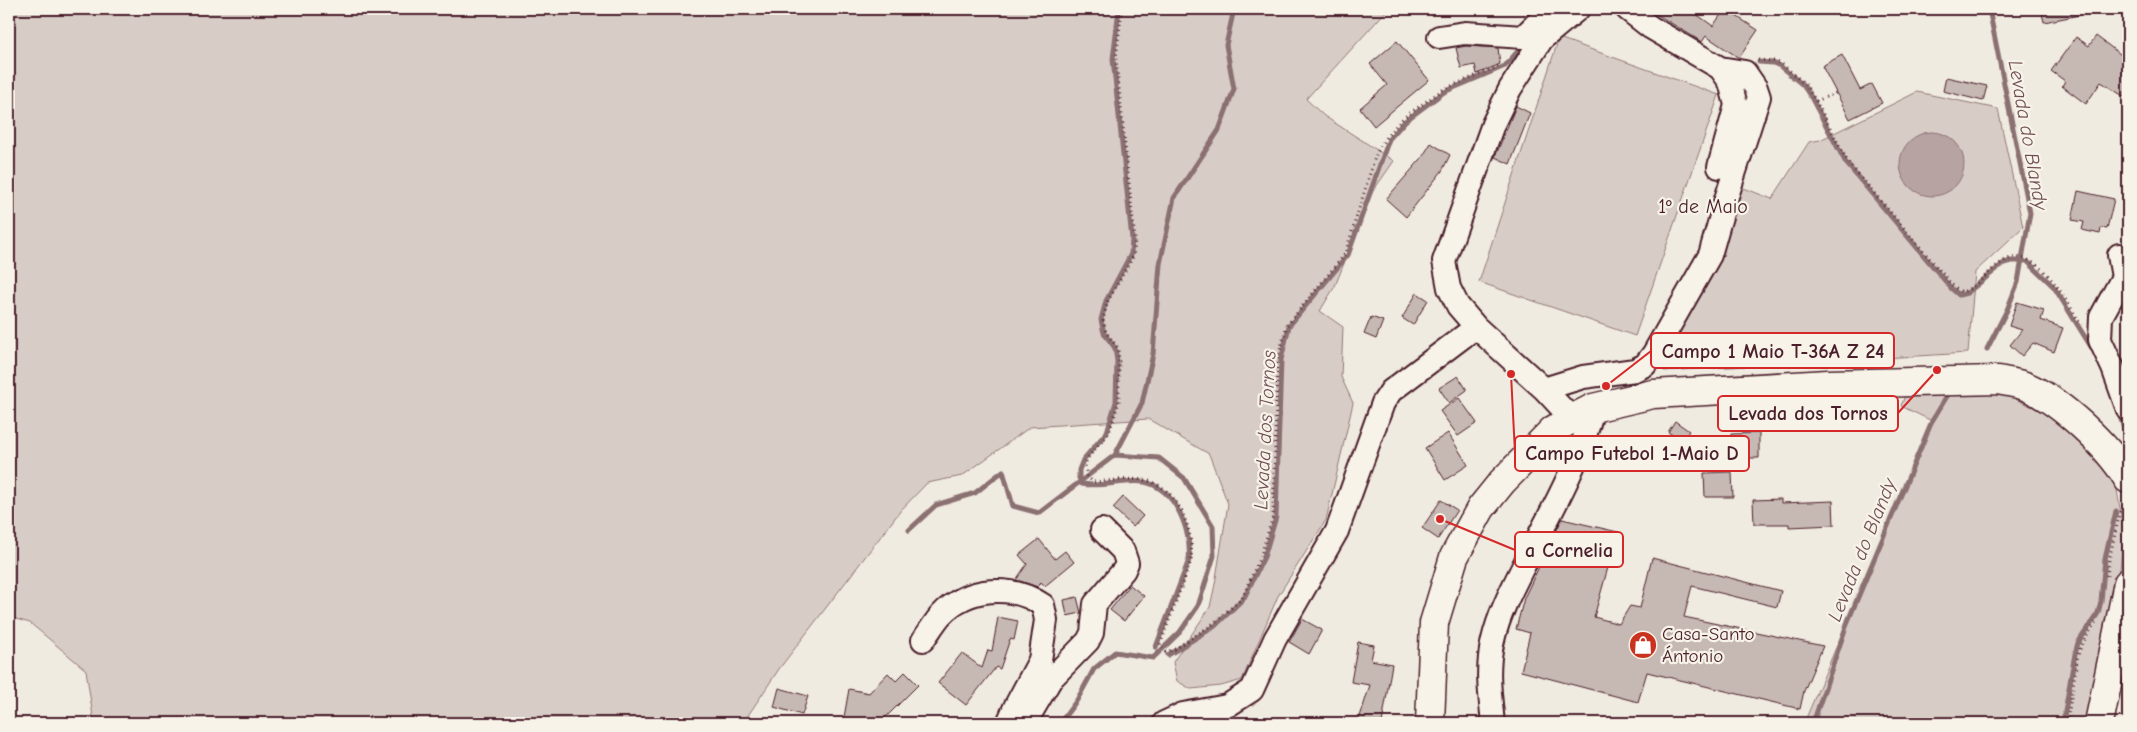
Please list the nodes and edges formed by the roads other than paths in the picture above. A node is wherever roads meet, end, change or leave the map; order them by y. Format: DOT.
graph roads {
  1 [pos="1551,9"];
  2 [pos="1578,9"];
  3 [pos="1627,9"];
  4 [pos="1439,37"];
  5 [pos="1720,68"];
  6 [pos="1719,167"];
  7 [pos="2119,255"];
  8 [pos="1476,327"];
  9 [pos="1544,389"];
  10 [pos="2128,410"];
  11 [pos="1582,413"];
  12 [pos="2128,479"];
  13 [pos="1102,530"];
  14 [pos="2117,583"];
  15 [pos="922,640"];
  16 [pos="1008,723"];
  17 [pos="1024,723"];
  18 [pos="1164,723"];
  19 [pos="1430,723"];
  20 [pos="1492,723"];
  21 [pos="2099,723"];
  1 -- 4 [label="street"];
  2 -- 8 [label="street"];
  3 -- 5 [label="street"];
  5 -- 6 [label="street"];
  5 -- 9 [label="street"];
  7 -- 10 [label="street"];
  8 -- 9 [label="street"];
  8 -- 18 [label="street"];
  9 -- 11 [label="street"];
  11 -- 12 [label="main road"];
  11 -- 19 [label="main road"];
  11 -- 20 [label="street"];
  13 -- 17 [label="street"];
  14 -- 21 [label="main road"];
  15 -- 16 [label="street"];
}
